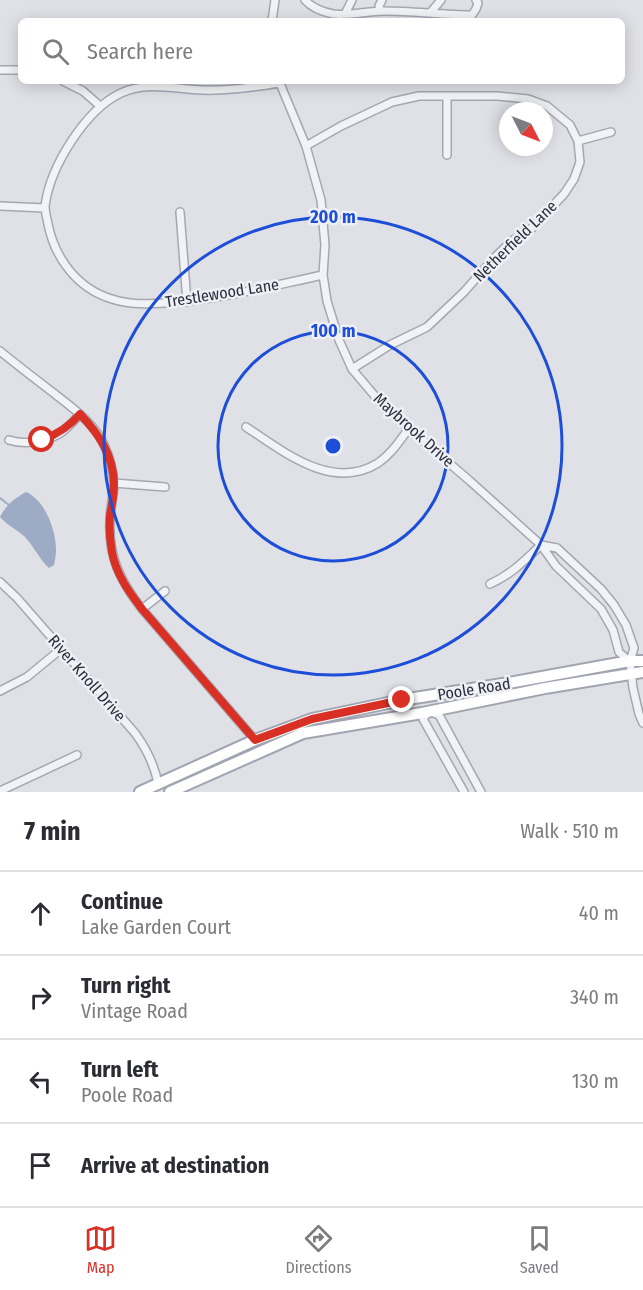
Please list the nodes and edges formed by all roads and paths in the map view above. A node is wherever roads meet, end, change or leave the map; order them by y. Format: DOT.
graph roads {
  1 [pos="274,0"];
  2 [pos="305,0"];
  3 [pos="352,0"];
  4 [pos="382,0"];
  5 [pos="441,0"];
  6 [pos="476,0"];
  7 [pos="380,11"];
  8 [pos="431,12"];
  9 [pos="345,14"];
  10 [pos="272,18"];
  11 [pos="0,70"];
  12 [pos="18,70"];
  13 [pos="69,84"];
  14 [pos="266,84"];
  15 [pos="280,84"];
  16 [pos="447,97"];
  17 [pos="100,106"];
  18 [pos="611,132"];
  19 [pos="578,141"];
  20 [pos="306,146"];
  21 [pos="447,155"];
  22 [pos="0,206"];
  23 [pos="45,208"];
  24 [pos="180,212"];
  25 [pos="323,275"];
  26 [pos="187,302"];
  27 [pos="0,351"];
  28 [pos="352,369"];
  29 [pos="80,414"];
  30 [pos="246,427"];
  31 [pos="409,428"];
  32 [pos="9,440"];
  33 [pos="114,483"];
  34 [pos="165,486"];
  35 [pos="541,545"];
  36 [pos="0,582"];
  37 [pos="490,584"];
  38 [pos="165,591"];
  39 [pos="142,609"];
  40 [pos="61,649"];
  41 [pos="643,661"];
  42 [pos="630,662"];
  43 [pos="637,673"];
  44 [pos="0,691"];
  45 [pos="420,698"];
  46 [pos="429,711"];
  47 [pos="643,723"];
  48 [pos="255,740"];
  49 [pos="77,755"];
  50 [pos="158,783"];
  51 [pos="477,784"];
  52 [pos="0,791"];
  53 [pos="140,792"];
  54 [pos="170,792"];
  55 [pos="466,792"];
  56 [pos="481,792"];
  1 -- 10 [label="street"];
  2 -- 9 [label="street"];
  3 -- 9 [label="street"];
  4 -- 7 [label="street"];
  5 -- 8 [label="street"];
  6 -- 8 [label="street"];
  7 -- 8 [label="street"];
  7 -- 9 [label="street"];
  11 -- 12 [label="street"];
  13 -- 17 [label="street"];
  14 -- 17 [label="street, Trestlewood Lane"];
  15 -- 20 [label="street, Maybrook Drive"];
  16 -- 19 [label="street"];
  16 -- 20 [label="street"];
  16 -- 21 [label="street"];
  17 -- 23 [label="street, Trestlewood Lane"];
  18 -- 19 [label="street"];
  19 -- 28 [label="street, Netherfield Lane"];
  20 -- 25 [label="street, Maybrook Drive"];
  22 -- 23 [label="street"];
  23 -- 26 [label="street, Trestlewood Lane"];
  24 -- 26 [label="street"];
  25 -- 26 [label="street, Trestlewood Lane"];
  25 -- 28 [label="street, Maybrook Drive"];
  27 -- 29 [label="street"];
  28 -- 31 [label="street, Maybrook Drive"];
  29 -- 32 [label="street"];
  29 -- 33 [label="street"];
  30 -- 31 [label="street"];
  31 -- 35 [label="street, Maybrook Drive"];
  33 -- 34 [label="street"];
  33 -- 39 [label="street"];
  35 -- 37 [label="street"];
  35 -- 42 [label="street, Maybrook Drive"];
  35 -- 42 [label="street, Maybrook Drive"];
  36 -- 40 [label="street, River Knoll Drive"];
  38 -- 39 [label="street"];
  39 -- 48 [label="street"];
  40 -- 44 [label="street"];
  40 -- 50 [label="street, River Knoll Drive"];
  41 -- 42 [label="main road, Poole Road"];
  42 -- 43 [label="street"];
  42 -- 45 [label="main road, Poole Road"];
  43 -- 46 [label="main road, Poole Road"];
  43 -- 47 [label="street"];
  45 -- 46 [label="street"];
  45 -- 48 [label="main road, Poole Road"];
  46 -- 51 [label="street"];
  46 -- 54 [label="main road, Poole Road"];
  46 -- 55 [label="street"];
  48 -- 50 [label="main road, Poole Road"];
  49 -- 52 [label="street"];
  50 -- 53 [label="main road, Poole Road"];
  51 -- 55 [label="street"];
  51 -- 56 [label="street"];
}
